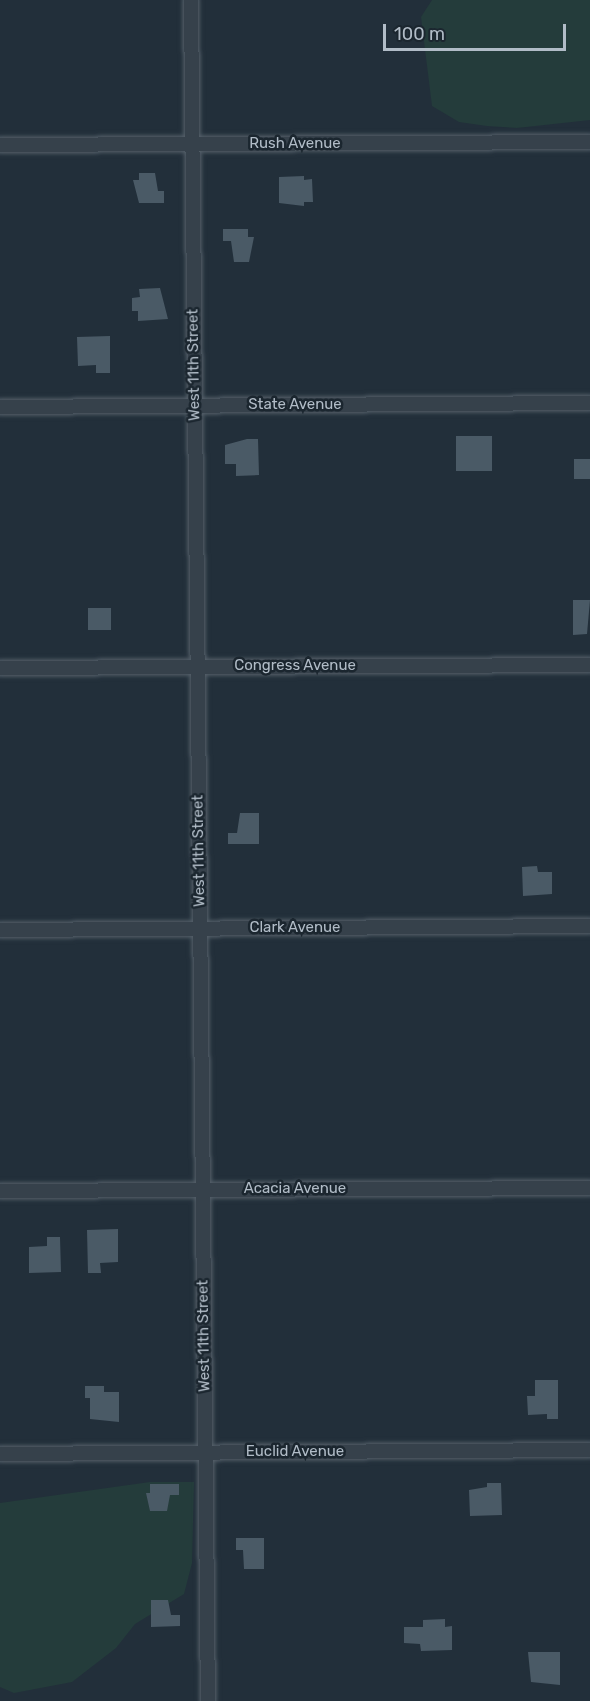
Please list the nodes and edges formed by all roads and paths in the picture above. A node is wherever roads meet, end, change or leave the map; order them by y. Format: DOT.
graph roads {
  1 [pos="191,0"];
  2 [pos="590,142"];
  3 [pos="192,144"];
  4 [pos="0,145"];
  5 [pos="590,403"];
  6 [pos="195,406"];
  7 [pos="0,407"];
  8 [pos="590,665"];
  9 [pos="197,667"];
  10 [pos="0,668"];
  11 [pos="590,926"];
  12 [pos="200,928"];
  13 [pos="0,930"];
  14 [pos="590,1188"];
  15 [pos="203,1190"];
  16 [pos="0,1191"];
  17 [pos="590,1450"];
  18 [pos="205,1452"];
  19 [pos="0,1454"];
  20 [pos="208,1701"];
  1 -- 3 [label="street, West 11th Street"];
  2 -- 3 [label="street, Rush Avenue"];
  3 -- 4 [label="street, Rush Avenue"];
  3 -- 6 [label="street, West 11th Street"];
  5 -- 6 [label="street, State Avenue"];
  6 -- 7 [label="street, State Avenue"];
  6 -- 9 [label="street, West 11th Street"];
  8 -- 9 [label="street, Congress Avenue"];
  9 -- 10 [label="street, Congress Avenue"];
  9 -- 12 [label="street, West 11th Street"];
  11 -- 12 [label="street, Clark Avenue"];
  12 -- 13 [label="street, Clark Avenue"];
  12 -- 15 [label="street, West 11th Street"];
  14 -- 15 [label="street, Acacia Avenue"];
  15 -- 16 [label="street, Acacia Avenue"];
  15 -- 18 [label="street, West 11th Street"];
  17 -- 18 [label="street, Euclid Avenue"];
  18 -- 19 [label="street, Euclid Avenue"];
  18 -- 20 [label="street, West 11th Street"];
}
